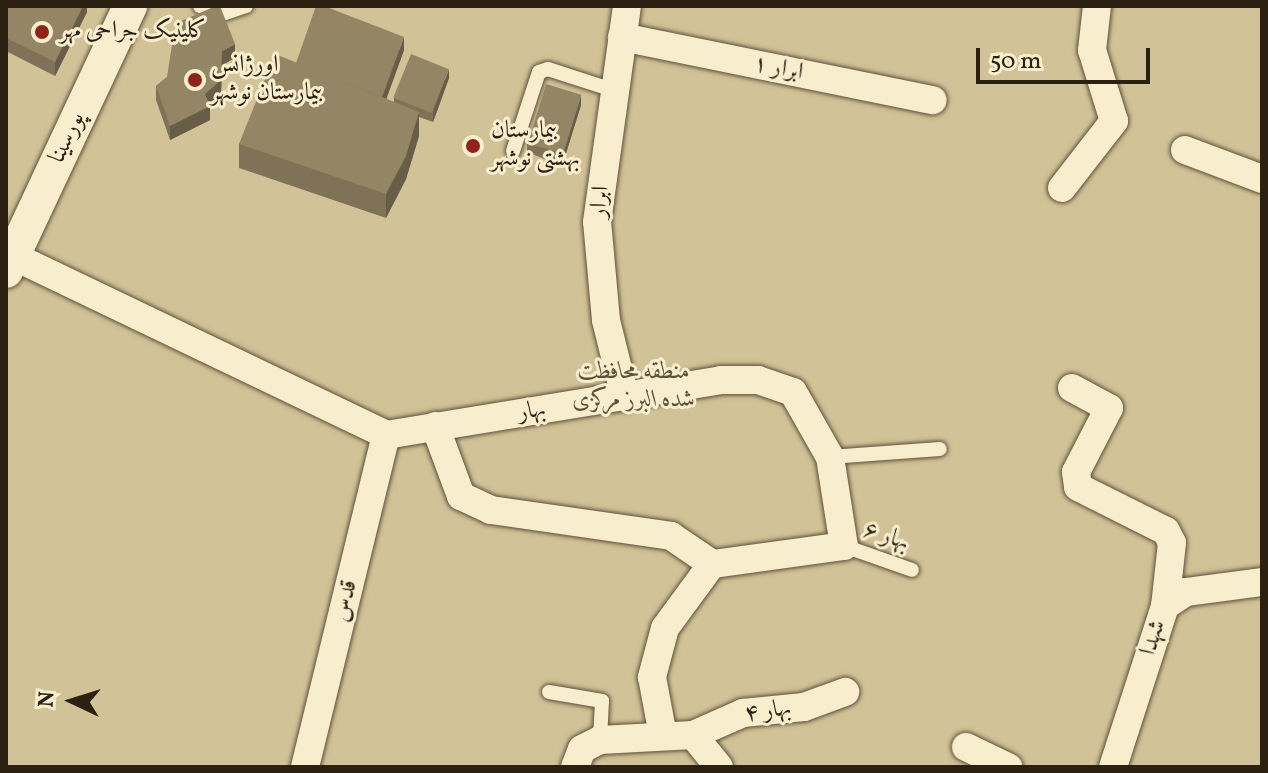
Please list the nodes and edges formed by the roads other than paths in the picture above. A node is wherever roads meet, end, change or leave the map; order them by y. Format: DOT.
graph roads {
  1 [pos="130,6"];
  2 [pos="200,6"];
  3 [pos="246,6"];
  4 [pos="627,6"];
  5 [pos="1097,6"];
  6 [pos="622,37"];
  7 [pos="616,91"];
  8 [pos="933,100"];
  9 [pos="1185,150"];
  10 [pos="513,151"];
  11 [pos="1262,179"];
  12 [pos="1062,188"];
  13 [pos="9,263"];
  14 [pos="1072,388"];
  15 [pos="625,397"];
  16 [pos="435,426"];
  17 [pos="386,435"];
  18 [pos="940,449"];
  19 [pos="830,457"];
  20 [pos="844,546"];
  21 [pos="712,564"];
  22 [pos="912,570"];
  23 [pos="1262,582"];
  24 [pos="1165,606"];
  25 [pos="549,692"];
  26 [pos="845,692"];
  27 [pos="693,735"];
  28 [pos="663,736"];
  29 [pos="600,740"];
  30 [pos="966,747"];
  31 [pos="305,767"];
  32 [pos="575,767"];
  33 [pos="719,767"];
  34 [pos="1008,767"];
  35 [pos="1113,767"];
  1 -- 13 [label="street, پورسینا"];
  2 -- 3 [label="lane"];
  4 -- 6 [label="street, ابرار"];
  5 -- 12 [label="street"];
  6 -- 7 [label="street, ابرار"];
  6 -- 8 [label="street, ابرار ۱"];
  7 -- 10 [label="lane"];
  7 -- 15 [label="street, ابرار"];
  9 -- 11 [label="street"];
  13 -- 17 [label="street"];
  14 -- 24 [label="street"];
  15 -- 16 [label="street, بهار"];
  15 -- 19 [label="street, بهار"];
  16 -- 17 [label="street, بهار"];
  16 -- 21 [label="street"];
  17 -- 31 [label="street, قدس"];
  18 -- 19 [label="lane"];
  19 -- 20 [label="street, بهار"];
  20 -- 21 [label="street"];
  20 -- 22 [label="lane, بهار ۶"];
  21 -- 28 [label="street"];
  23 -- 24 [label="street, شهدا"];
  24 -- 35 [label="street, شهدا"];
  25 -- 29 [label="lane"];
  26 -- 27 [label="street, بهار ۴"];
  27 -- 28 [label="street"];
  27 -- 33 [label="street"];
  28 -- 29 [label="street"];
  29 -- 32 [label="street"];
  30 -- 34 [label="street"];
}
